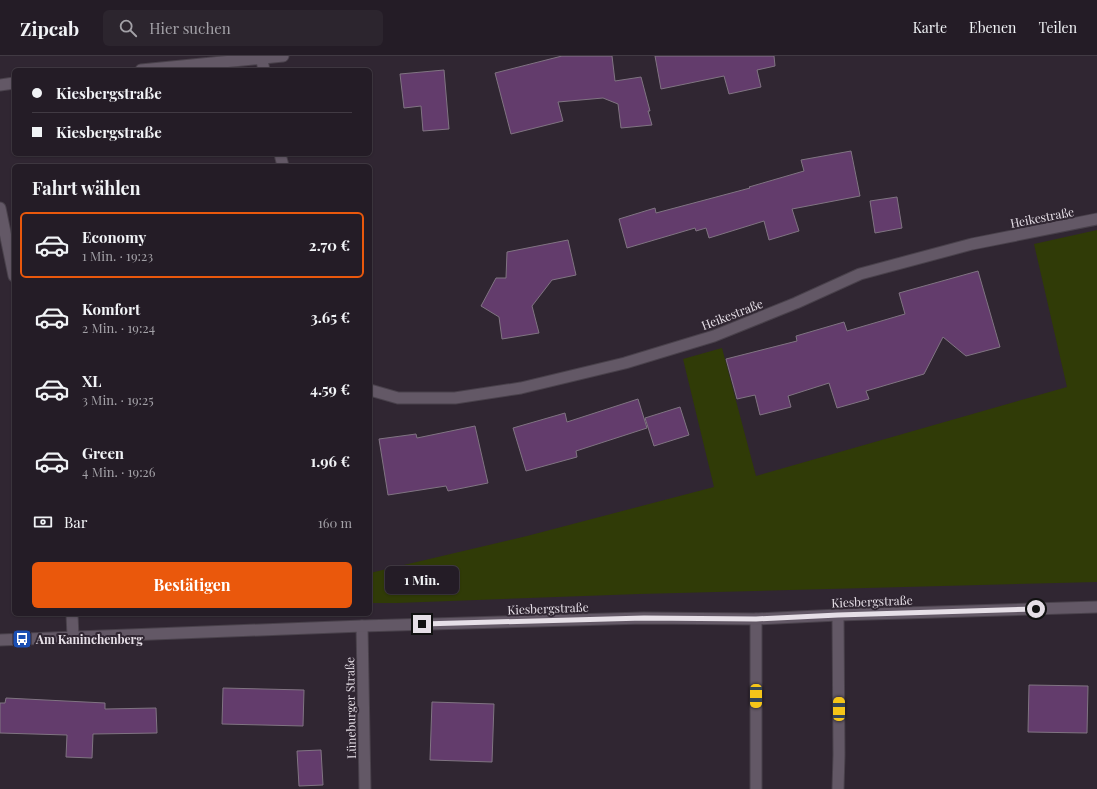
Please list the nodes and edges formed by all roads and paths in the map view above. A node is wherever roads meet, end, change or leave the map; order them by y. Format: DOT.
graph roads {
  1 [pos="283,56"];
  2 [pos="261,57"];
  3 [pos="159,68"];
  4 [pos="264,68"];
  5 [pos="12,83"];
  6 [pos="0,84"];
  7 [pos="0,208"];
  8 [pos="1097,219"];
  9 [pos="12,266"];
  10 [pos="372,391"];
  11 [pos="1097,607"];
  12 [pos="838,615"];
  13 [pos="72,616"];
  14 [pos="756,619"];
  15 [pos="362,626"];
  16 [pos="73,637"];
  17 [pos="0,640"];
  18 [pos="365,789"];
  19 [pos="756,789"];
  20 [pos="838,789"];
  1 -- 2 [label="street"];
  2 -- 3 [label="street"];
  2 -- 4 [label="street"];
  5 -- 6 [label="street"];
  7 -- 9 [label="street"];
  8 -- 10 [label="street, Heikestraße"];
  11 -- 12 [label="street, Kiesbergstraße"];
  12 -- 14 [label="street, Kiesbergstraße"];
  12 -- 20 [label="street"];
  13 -- 16 [label="street"];
  14 -- 15 [label="street, Kiesbergstraße"];
  14 -- 19 [label="street"];
  15 -- 16 [label="street, Kiesbergstraße"];
  15 -- 18 [label="street, Lüneburger Straße"];
  16 -- 17 [label="street, Kiesbergstraße"];
}
